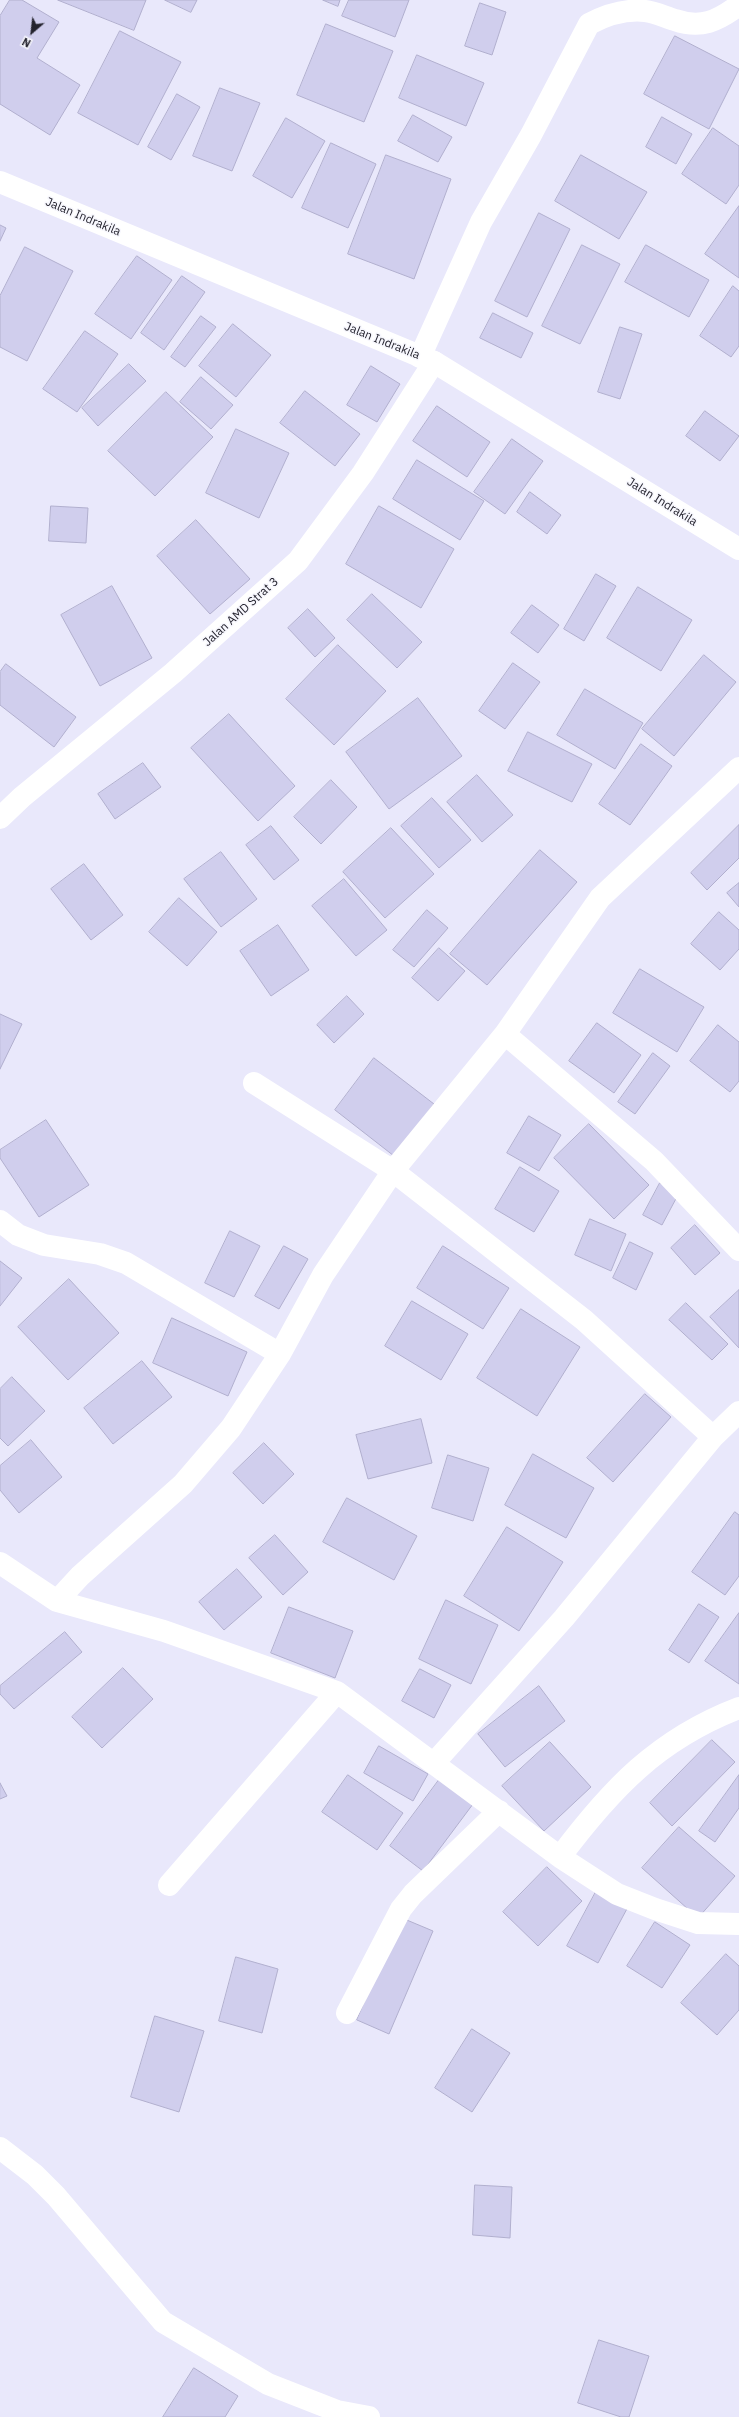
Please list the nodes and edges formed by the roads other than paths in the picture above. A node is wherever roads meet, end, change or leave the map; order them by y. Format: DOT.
graph roads {
  1 [pos="739,5"];
  2 [pos="0,182"];
  3 [pos="427,360"];
  4 [pos="739,550"];
  5 [pos="739,768"];
  6 [pos="0,818"];
  7 [pos="505,1034"];
  8 [pos="254,1083"];
  9 [pos="393,1171"];
  10 [pos="0,1221"];
  11 [pos="739,1250"];
  12 [pos="280,1354"];
  13 [pos="739,1412"];
  14 [pos="713,1437"];
  15 [pos="0,1563"];
  16 [pos="57,1601"];
  17 [pos="337,1692"];
  18 [pos="739,1708"];
  19 [pos="434,1763"];
  20 [pos="499,1811"];
  21 [pos="560,1857"];
  22 [pos="169,1885"];
  23 [pos="739,1924"];
  24 [pos="347,2013"];
  25 [pos="0,2148"];
  26 [pos="369,2417"];
  1 -- 3 [label="street, Jalan AMD Strat 3"];
  2 -- 3 [label="street, Jalan Indrakila"];
  3 -- 4 [label="street, Jalan Indrakila"];
  3 -- 6 [label="street, Jalan AMD Strat 3"];
  5 -- 7 [label="street"];
  7 -- 9 [label="street"];
  7 -- 11 [label="street"];
  8 -- 9 [label="street"];
  9 -- 12 [label="street"];
  9 -- 14 [label="street"];
  10 -- 12 [label="street"];
  12 -- 16 [label="street"];
  13 -- 14 [label="street"];
  14 -- 19 [label="street"];
  15 -- 16 [label="street"];
  16 -- 17 [label="street"];
  17 -- 19 [label="street"];
  17 -- 22 [label="street"];
  18 -- 21 [label="street"];
  19 -- 20 [label="street"];
  20 -- 21 [label="street"];
  20 -- 24 [label="street"];
  21 -- 23 [label="street"];
  25 -- 26 [label="street"];
}
